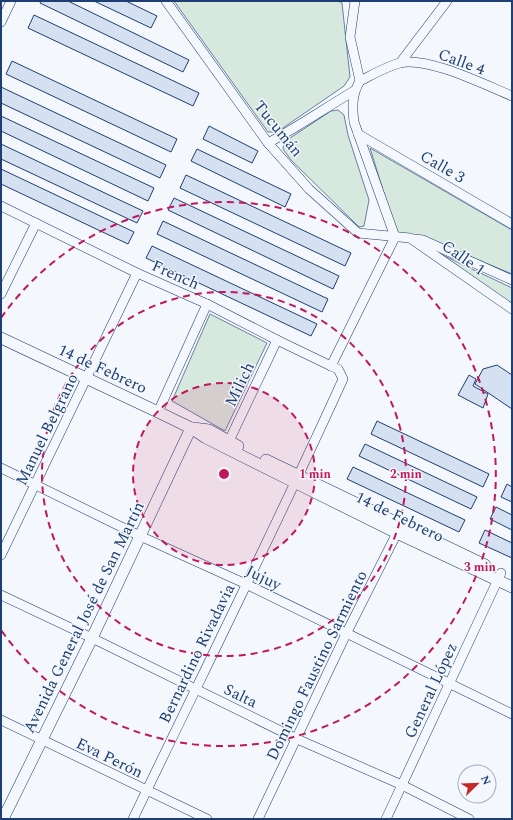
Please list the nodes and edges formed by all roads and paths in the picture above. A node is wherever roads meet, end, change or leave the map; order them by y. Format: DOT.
graph roads {
  1 [pos="11,1"];
  2 [pos="166,1"];
  3 [pos="355,1"];
  4 [pos="447,1"];
  5 [pos="1,22"];
  6 [pos="400,63"];
  7 [pos="360,81"];
  8 [pos="354,91"];
  9 [pos="512,96"];
  10 [pos="358,134"];
  11 [pos="268,143"];
  12 [pos="1,206"];
  13 [pos="36,223"];
  14 [pos="512,224"];
  15 [pos="396,237"];
  16 [pos="410,238"];
  17 [pos="137,273"];
  18 [pos="512,280"];
  19 [pos="1,294"];
  20 [pos="207,304"];
  21 [pos="512,309"];
  22 [pos="1,338"];
  23 [pos="277,340"];
  24 [pos="335,368"];
  25 [pos="87,379"];
  26 [pos="158,412"];
  27 [pos="191,428"];
  28 [pos="229,441"];
  29 [pos="1,468"];
  30 [pos="297,479"];
  31 [pos="35,484"];
  32 [pos="399,529"];
  33 [pos="140,536"];
  34 [pos="1,555"];
  35 [pos="500,577"];
  36 [pos="512,578"];
  37 [pos="246,584"];
  38 [pos="512,586"];
  39 [pos="1,595"];
  40 [pos="346,634"];
  41 [pos="92,638"];
  42 [pos="450,683"];
  43 [pos="195,689"];
  44 [pos="512,714"];
  45 [pos="1,720"];
  46 [pos="297,739"];
  47 [pos="43,740"];
  48 [pos="402,785"];
  49 [pos="146,791"];
  50 [pos="3,819"];
  51 [pos="133,819"];
  52 [pos="207,819"];
  53 [pos="258,819"];
  54 [pos="386,819"];
  55 [pos="469,819"];
  1 -- 5 [label="street"];
  2 -- 11 [label="street, Tucumán"];
  3 -- 7 [label="street"];
  4 -- 6 [label="street"];
  6 -- 7 [label="street"];
  6 -- 9 [label="street, Calle 4"];
  7 -- 8 [label="street"];
  8 -- 10 [label="street"];
  8 -- 11 [label="street"];
  10 -- 14 [label="street, Calle 3"];
  10 -- 15 [label="street"];
  11 -- 15 [label="street, Tucumán"];
  12 -- 13 [label="street, French"];
  13 -- 17 [label="street, French"];
  13 -- 19 [label="street"];
  15 -- 16 [label="street"];
  15 -- 24 [label="street, Bernardino Rivadavia"];
  16 -- 18 [label="street"];
  16 -- 21 [label="street, Calle 1"];
  17 -- 20 [label="street, French"];
  17 -- 25 [label="street, Manuel Belgrano"];
  20 -- 23 [label="street, French"];
  20 -- 26 [label="street"];
  22 -- 25 [label="main road, 14 de Febrero"];
  23 -- 24 [label="street, French"];
  23 -- 28 [label="street, Milich"];
  24 -- 30 [label="street, Bernardino Rivadavia"];
  25 -- 26 [label="main road, 14 de Febrero"];
  25 -- 31 [label="street, Manuel Belgrano"];
  26 -- 27 [label="main road, 14 de Febrero"];
  27 -- 28 [label="main road, 14 de Febrero"];
  27 -- 30 [label="main road, 14 de Febrero"];
  27 -- 33 [label="main road, Avenida General José de San Martín"];
  28 -- 30 [label="main road, 14 de Febrero"];
  29 -- 31 [label="street, Jujuy"];
  30 -- 32 [label="main road, 14 de Febrero"];
  30 -- 37 [label="street, Bernardino Rivadavia"];
  31 -- 33 [label="street, Jujuy"];
  31 -- 34 [label="street, Manuel Belgrano"];
  32 -- 35 [label="main road, 14 de Febrero"];
  32 -- 40 [label="street, Domingo Faustino Sarmiento"];
  33 -- 37 [label="street, Jujuy"];
  33 -- 41 [label="main road, Avenida General José de San Martín"];
  35 -- 36 [label="main road, 14 de Febrero"];
  35 -- 38 [label="main road, 14 de Febrero"];
  35 -- 42 [label="street, General López"];
  37 -- 40 [label="street, Jujuy"];
  37 -- 43 [label="street, Bernardino Rivadavia"];
  39 -- 41 [label="street, Salta"];
  40 -- 42 [label="street, Jujuy"];
  40 -- 46 [label="street, Domingo Faustino Sarmiento"];
  41 -- 43 [label="street, Salta"];
  41 -- 47 [label="main road, Avenida General José de San Martín"];
  42 -- 44 [label="street, Jujuy"];
  42 -- 48 [label="street, General López"];
  43 -- 46 [label="street, Salta"];
  43 -- 49 [label="street, Bernardino Rivadavia"];
  45 -- 47 [label="street, Eva Perón"];
  46 -- 48 [label="street, Salta"];
  46 -- 53 [label="street, Domingo Faustino Sarmiento"];
  47 -- 49 [label="street, Eva Perón"];
  47 -- 50 [label="main road, Avenida General José de San Martín"];
  48 -- 54 [label="street, General López"];
  48 -- 55 [label="street, Salta"];
  49 -- 51 [label="street, Bernardino Rivadavia"];
  49 -- 52 [label="street, Eva Perón"];
}
